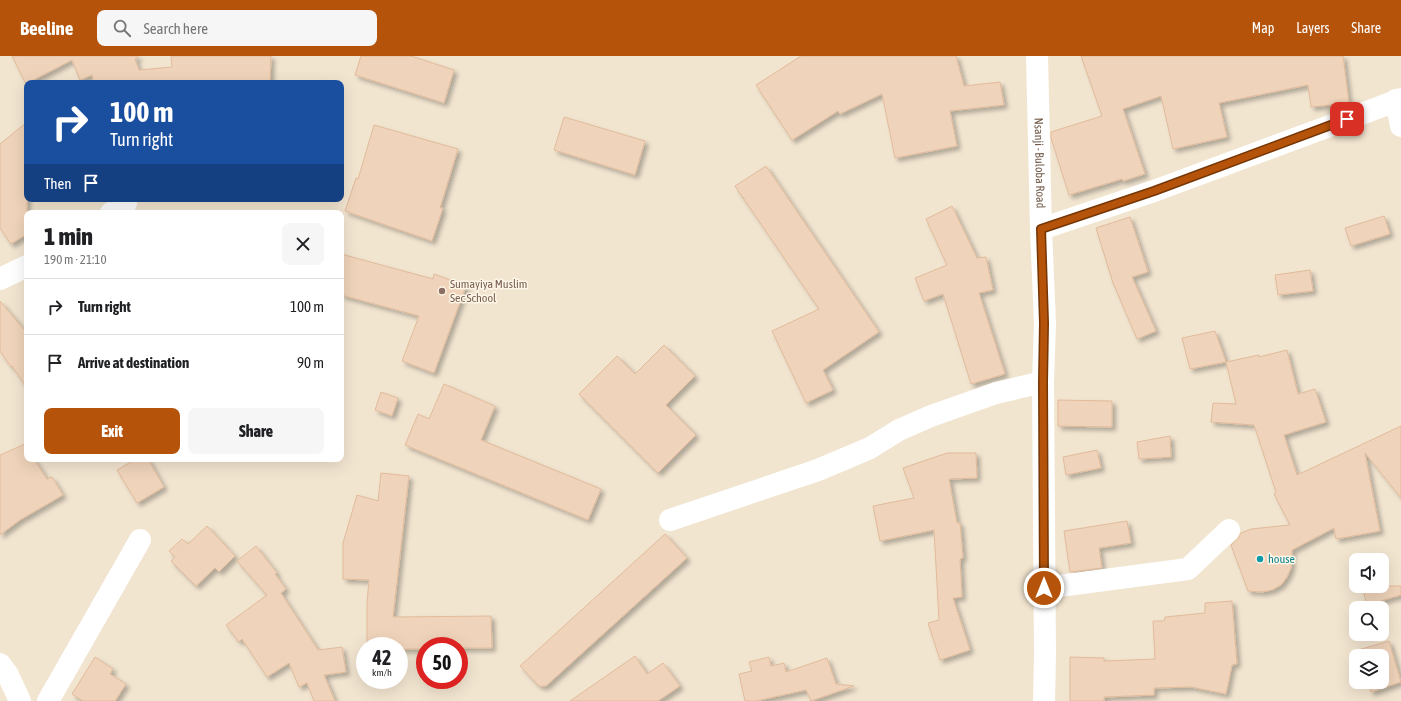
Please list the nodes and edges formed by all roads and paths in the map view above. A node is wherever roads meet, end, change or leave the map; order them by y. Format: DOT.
graph roads {
  1 [pos="1037,56"];
  2 [pos="1398,99"];
  3 [pos="1401,126"];
  4 [pos="1041,229"];
  5 [pos="24,267"];
  6 [pos="0,279"];
  7 [pos="1043,382"];
  8 [pos="670,520"];
  9 [pos="1229,530"];
  10 [pos="140,540"];
  11 [pos="1044,588"];
  12 [pos="0,664"];
  13 [pos="20,701"];
  14 [pos="48,701"];
  15 [pos="1044,701"];
  1 -- 4 [label="street, Nsanji - Buloba Road"];
  2 -- 3 [label="street"];
  2 -- 4 [label="street"];
  4 -- 7 [label="street, Nsanji - Buloba Road"];
  5 -- 6 [label="street"];
  7 -- 8 [label="street"];
  7 -- 11 [label="street, Nsanji - Buloba Road"];
  9 -- 11 [label="street"];
  10 -- 14 [label="street"];
  11 -- 15 [label="street, Nsanji - Buloba Road"];
  12 -- 13 [label="street"];
}
